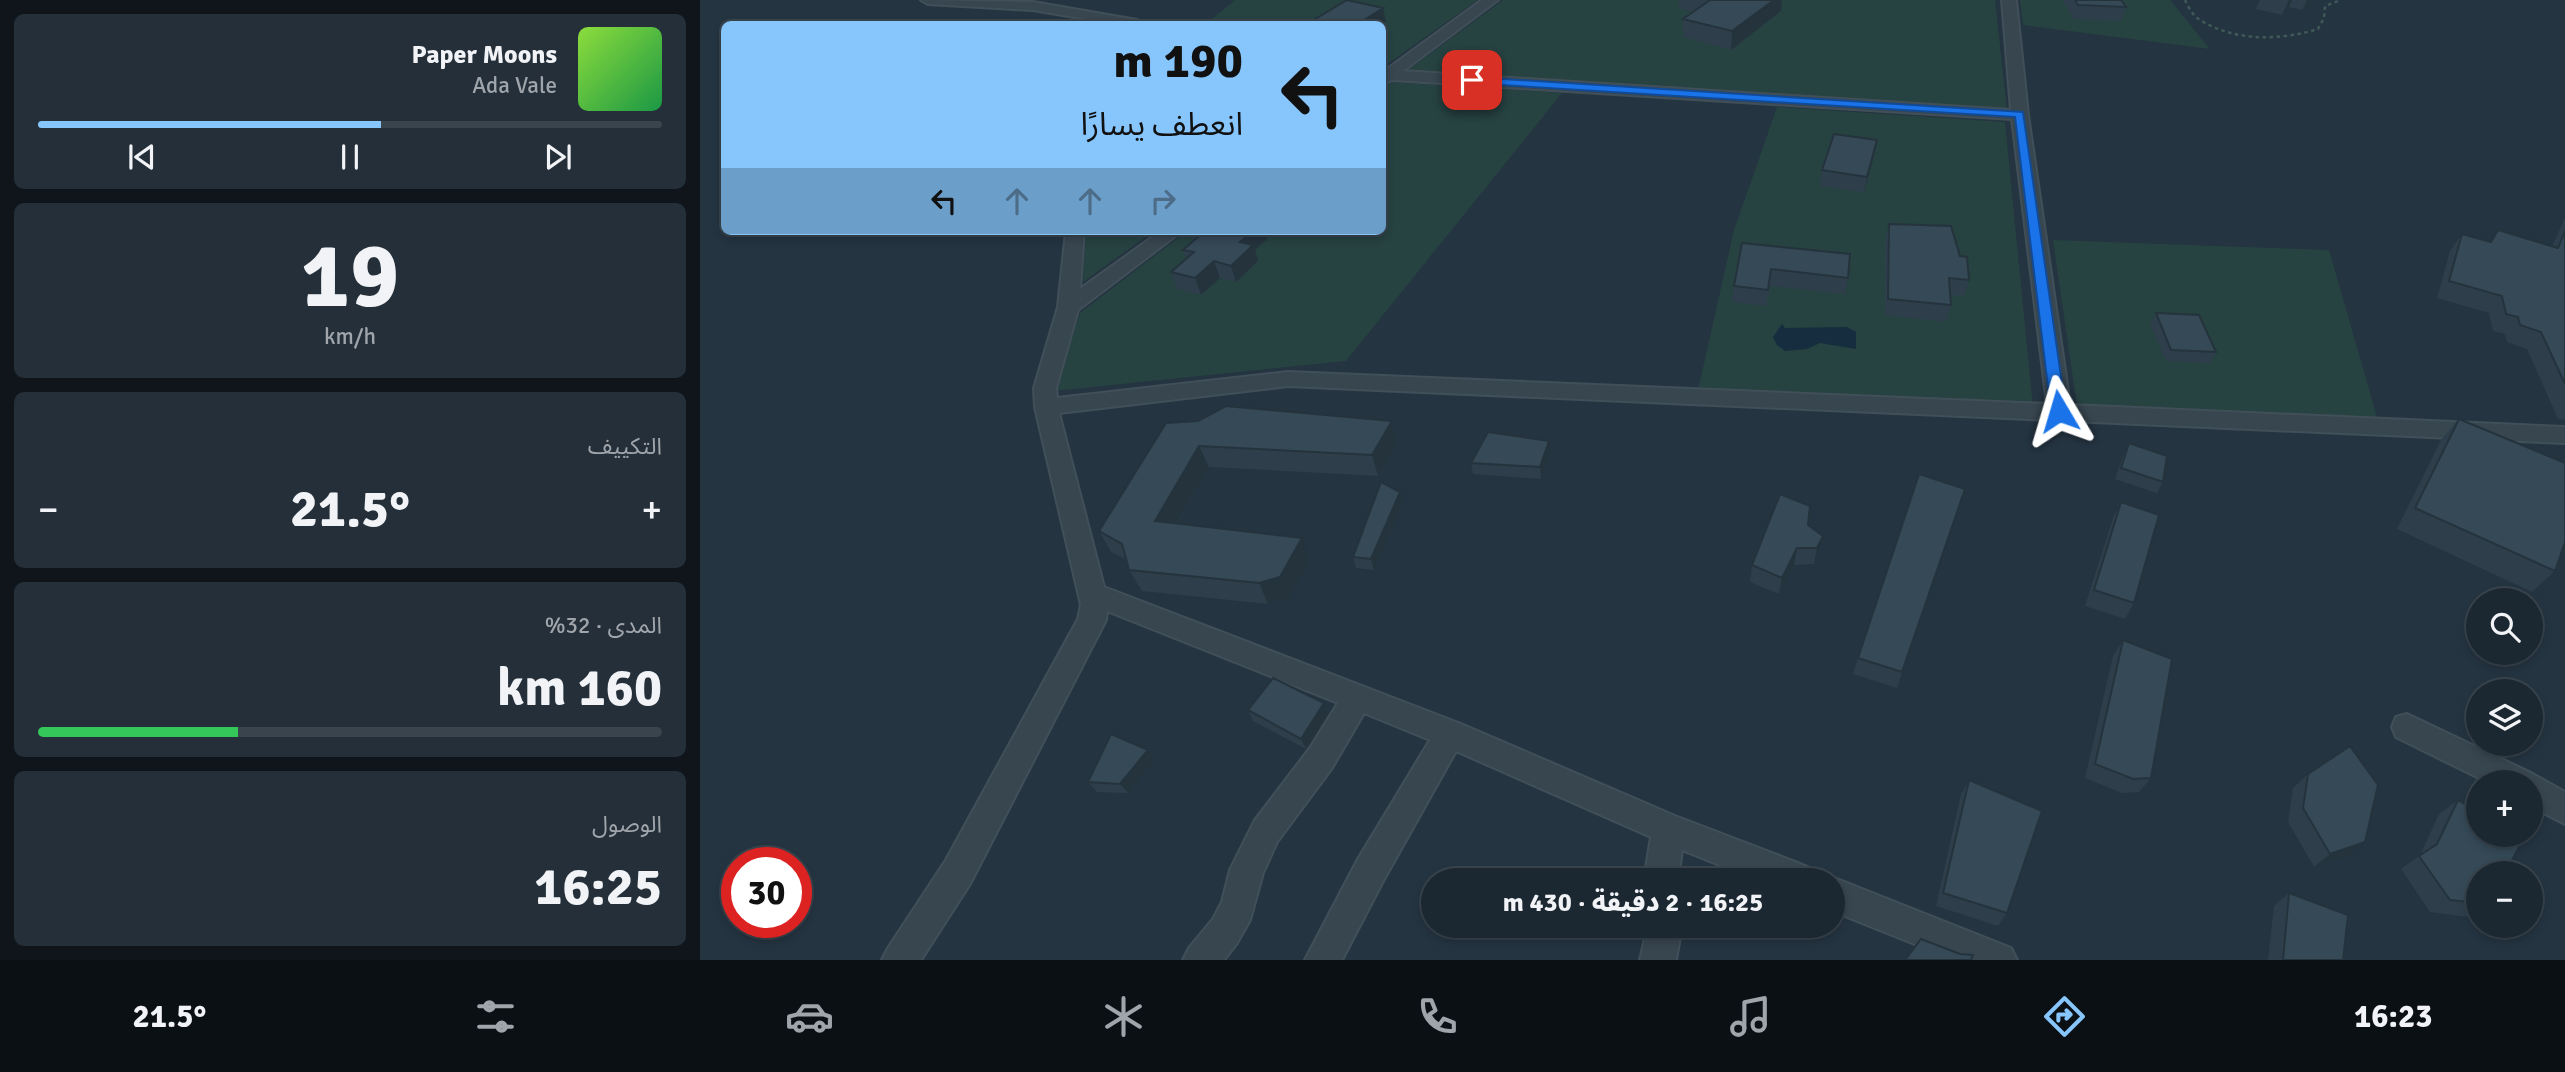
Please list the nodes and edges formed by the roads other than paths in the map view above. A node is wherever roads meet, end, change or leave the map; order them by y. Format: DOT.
graph roads {
  1 [pos="928,0"];
  2 [pos="1050,0"];
  3 [pos="1491,0"];
  4 [pos="2009,0"];
  5 [pos="1033,6"];
  6 [pos="1120,21"];
  7 [pos="1386,76"];
  8 [pos="1386,77"];
  9 [pos="2020,115"];
  10 [pos="1075,235"];
  11 [pos="1167,235"];
  12 [pos="1068,307"];
  13 [pos="1046,407"];
  14 [pos="2059,411"];
  15 [pos="2565,435"];
  16 [pos="1091,593"];
  17 [pos="1357,698"];
  18 [pos="2407,727"];
  19 [pos="1450,734"];
  20 [pos="2494,770"];
  21 [pos="2543,796"];
  22 [pos="2565,809"];
  23 [pos="1668,829"];
  24 [pos="1663,868"];
  25 [pos="1767,868"];
  26 [pos="1845,899"];
  27 [pos="1663,938"];
  28 [pos="900,960"];
  29 [pos="1201,960"];
  30 [pos="1323,960"];
  31 [pos="1658,960"];
  32 [pos="1998,960"];
  1 -- 5 [label="street"];
  2 -- 5 [label="street"];
  3 -- 7 [label="street"];
  4 -- 9 [label="street"];
  5 -- 6 [label="street"];
  8 -- 9 [label="street"];
  9 -- 14 [label="street"];
  10 -- 12 [label="street"];
  11 -- 12 [label="street"];
  12 -- 13 [label="street"];
  13 -- 14 [label="street"];
  13 -- 16 [label="street"];
  14 -- 15 [label="street"];
  16 -- 17 [label="street"];
  16 -- 28 [label="street"];
  17 -- 19 [label="street"];
  17 -- 29 [label="street"];
  18 -- 20 [label="street"];
  19 -- 23 [label="street"];
  19 -- 30 [label="street"];
  21 -- 22 [label="street"];
  23 -- 24 [label="street"];
  23 -- 25 [label="street"];
  26 -- 32 [label="street"];
  27 -- 31 [label="street"];
}
